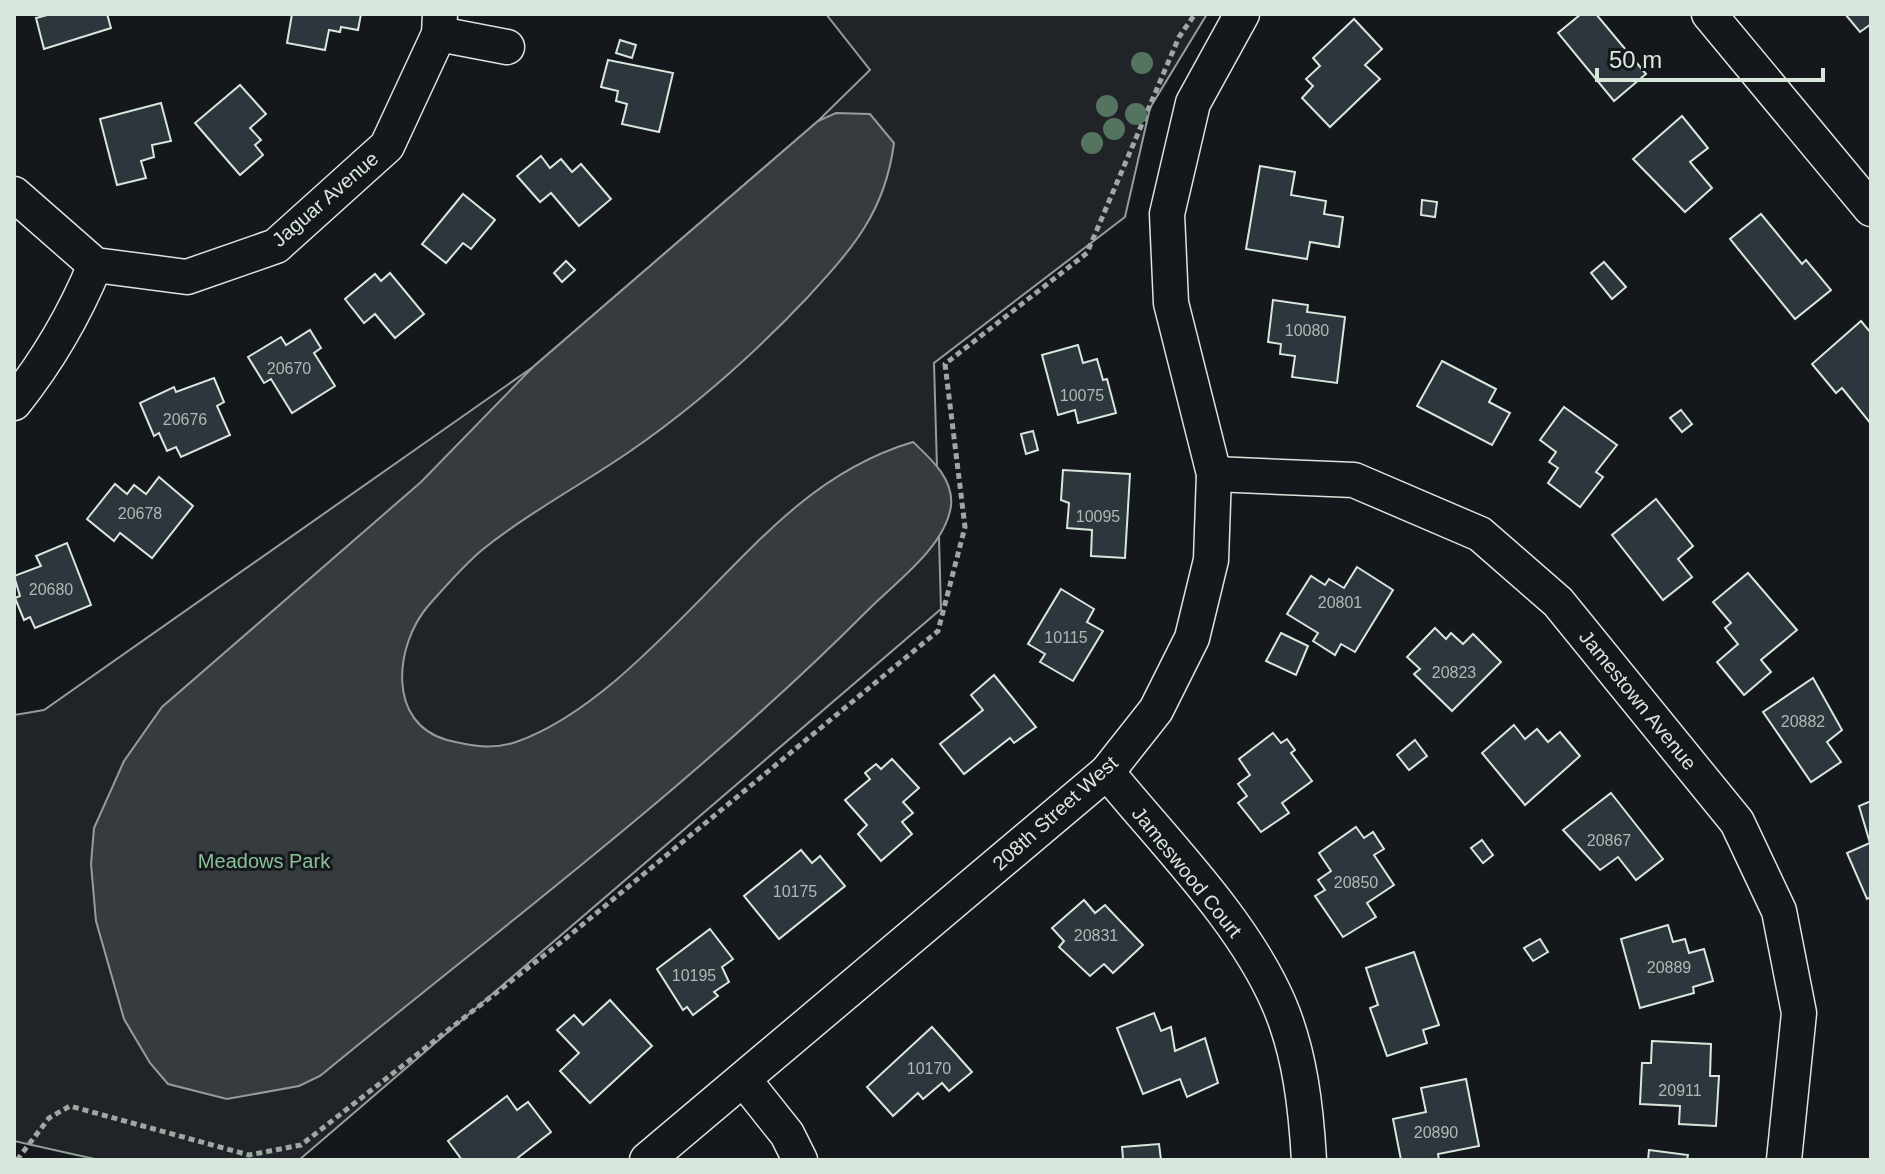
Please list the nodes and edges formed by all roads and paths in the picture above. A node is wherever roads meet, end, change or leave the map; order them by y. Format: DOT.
graph roads {
  1 [pos="1195,14"];
  2 [pos="1242,14"];
  3 [pos="1709,14"];
  4 [pos="440,24"];
  5 [pos="507,47"];
  6 [pos="14,194"];
  7 [pos="1871,209"];
  8 [pos="95,265"];
  9 [pos="14,403"];
  10 [pos="1214,474"];
  11 [pos="1107,772"];
  12 [pos="744,1080"];
  13 [pos="17,1160"];
  14 [pos="647,1160"];
  15 [pos="800,1160"];
  16 [pos="1309,1160"];
  17 [pos="1784,1160"];
  1 -- 13 [label="path"];
  2 -- 10 [label="street, 208th Street West"];
  3 -- 7 [label="street"];
  4 -- 5 [label="street, Jaguar Avenue"];
  4 -- 8 [label="street, Jaguar Avenue"];
  6 -- 8 [label="street"];
  8 -- 9 [label="street"];
  10 -- 11 [label="street, 208th Street West"];
  10 -- 17 [label="street, Jamestown Avenue"];
  11 -- 12 [label="street, 208th Street West"];
  11 -- 16 [label="street, Jameswood Court"];
  12 -- 14 [label="street, 208th Street West"];
  12 -- 15 [label="street"];
}
